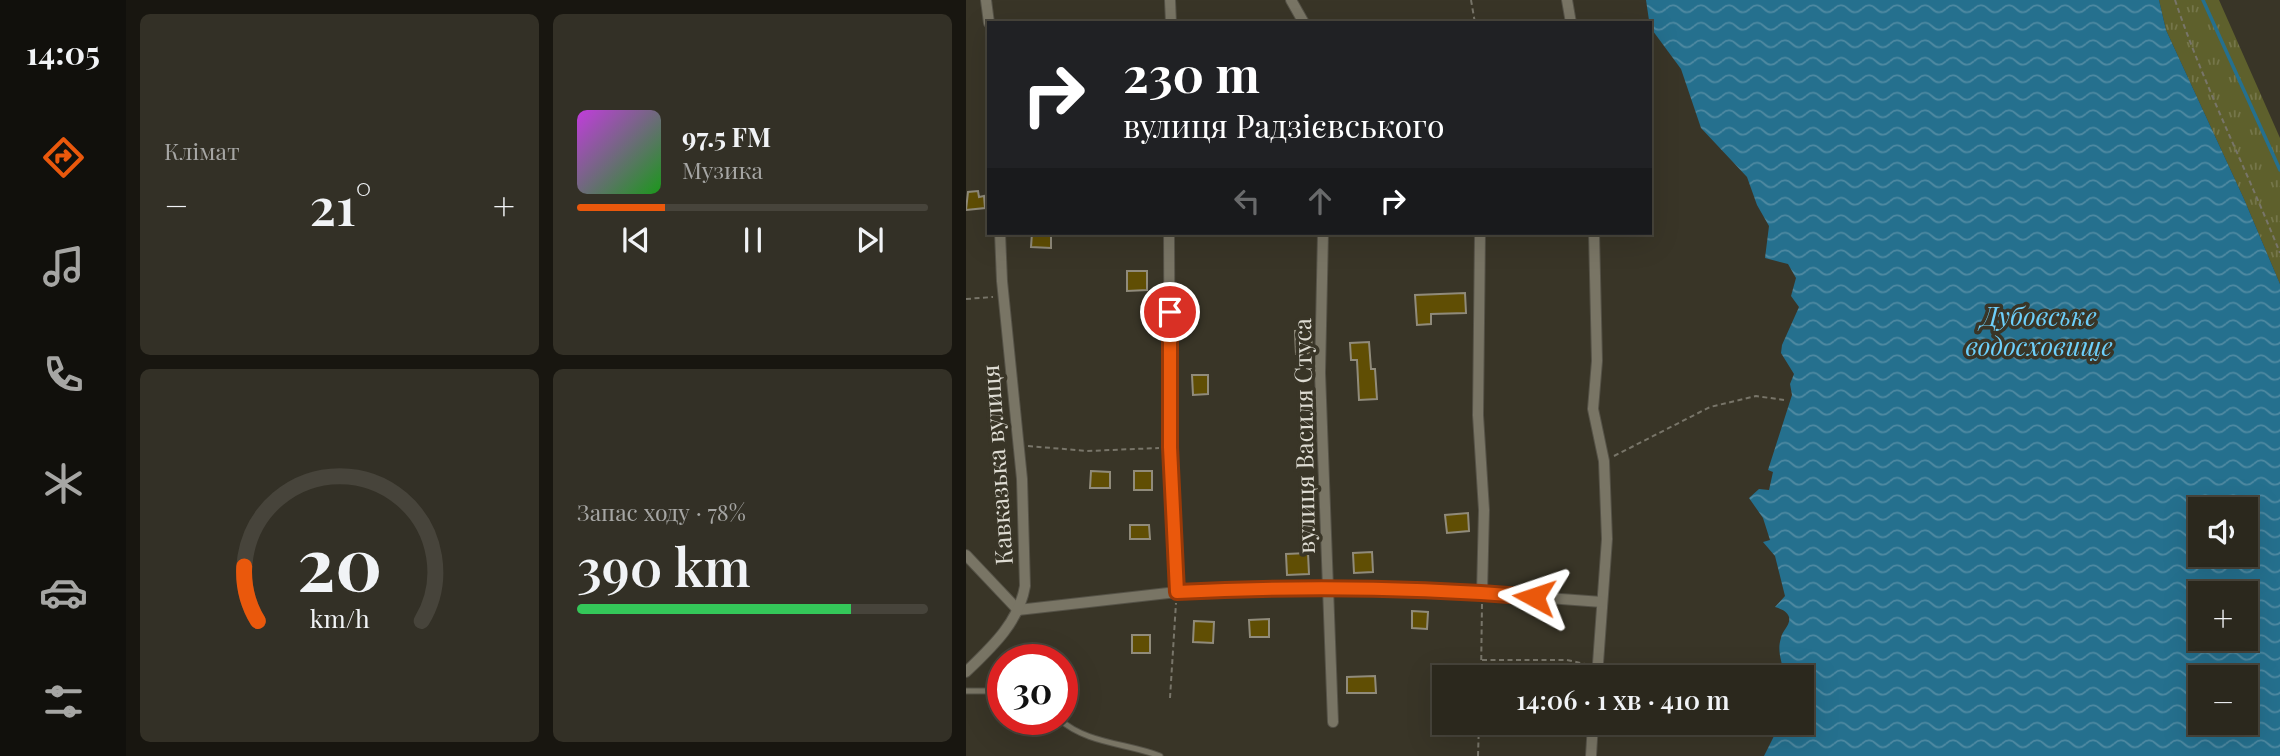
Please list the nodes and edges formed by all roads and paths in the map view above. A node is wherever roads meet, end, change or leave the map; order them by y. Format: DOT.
graph roads {
  1 [pos="986,0"];
  2 [pos="1170,0"];
  3 [pos="1291,0"];
  4 [pos="1471,0"];
  5 [pos="1567,0"];
  6 [pos="2175,0"];
  7 [pos="989,21"];
  8 [pos="1171,21"];
  9 [pos="1303,21"];
  10 [pos="1475,21"];
  11 [pos="1571,21"];
  12 [pos="1000,235"];
  13 [pos="1169,235"];
  14 [pos="1323,235"];
  15 [pos="1480,235"];
  16 [pos="1594,235"];
  17 [pos="2280,253"];
  18 [pos="1004,296"];
  19 [pos="966,299"];
  20 [pos="1784,400"];
  21 [pos="1016,445"];
  22 [pos="1170,447"];
  23 [pos="1604,461"];
  24 [pos="966,555"];
  25 [pos="1328,587"];
  26 [pos="1177,592"];
  27 [pos="1482,593"];
  28 [pos="1602,603"];
  29 [pos="1018,610"];
  30 [pos="1482,660"];
  31 [pos="1482,665"];
  32 [pos="1579,665"];
  33 [pos="1598,665"];
  34 [pos="966,672"];
  35 [pos="966,691"];
  36 [pos="987,691"];
  37 [pos="1170,698"];
  38 [pos="1333,722"];
  39 [pos="1078,731"];
  40 [pos="1479,735"];
  41 [pos="1592,735"];
  42 [pos="1160,756"];
  43 [pos="1478,756"];
  44 [pos="1591,756"];
  1 -- 7 [label="street"];
  2 -- 8 [label="street"];
  3 -- 9 [label="street"];
  4 -- 10 [label="path"];
  5 -- 11 [label="street"];
  6 -- 17 [label="path"];
  12 -- 18 [label="street, Кавказька вулиця"];
  13 -- 22 [label="street"];
  14 -- 25 [label="street, вулиця Василя Стуса"];
  15 -- 27 [label="street"];
  16 -- 23 [label="street"];
  18 -- 19 [label="path"];
  18 -- 21 [label="street, Кавказька вулиця"];
  20 -- 23 [label="path"];
  21 -- 22 [label="path"];
  21 -- 29 [label="street, Кавказька вулиця"];
  22 -- 26 [label="street"];
  23 -- 28 [label="street"];
  24 -- 29 [label="street"];
  25 -- 26 [label="street"];
  25 -- 27 [label="street"];
  25 -- 38 [label="street, вулиця Василя Стуса"];
  26 -- 29 [label="street"];
  26 -- 37 [label="path"];
  27 -- 28 [label="street"];
  27 -- 30 [label="path"];
  28 -- 33 [label="street"];
  29 -- 34 [label="street"];
  30 -- 31 [label="path"];
  30 -- 32 [label="path"];
  35 -- 36 [label="lane"];
  39 -- 42 [label="lane"];
  40 -- 43 [label="path"];
  41 -- 44 [label="street"];
}
